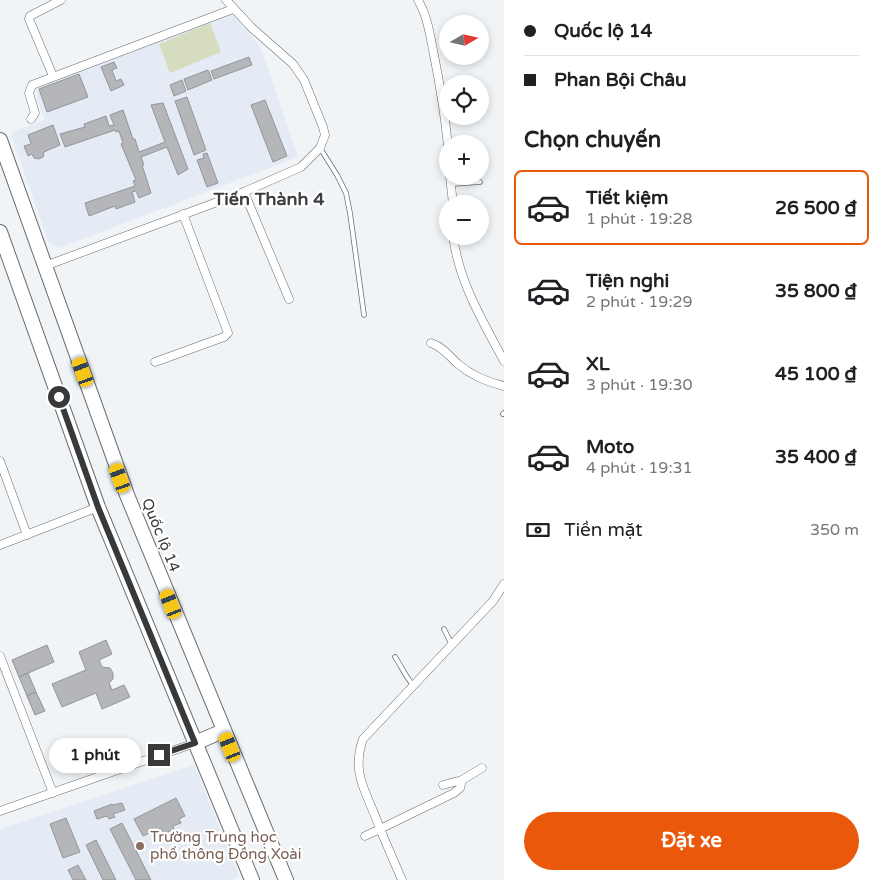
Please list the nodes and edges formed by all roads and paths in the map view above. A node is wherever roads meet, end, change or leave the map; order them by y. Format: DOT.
graph roads {
  1 [pos="61,0"];
  2 [pos="226,0"];
  3 [pos="419,0"];
  4 [pos="233,9"];
  5 [pos="53,76"];
  6 [pos="31,119"];
  7 [pos="446,135"];
  8 [pos="0,140"];
  9 [pos="320,148"];
  10 [pos="244,192"];
  11 [pos="183,214"];
  12 [pos="0,232"];
  13 [pos="455,245"];
  14 [pos="45,266"];
  15 [pos="289,299"];
  16 [pos="364,315"];
  17 [pos="430,343"];
  18 [pos="504,361"];
  19 [pos="155,362"];
  20 [pos="504,386"];
  21 [pos="0,462"];
  22 [pos="3,480"];
  23 [pos="98,507"];
  24 [pos="27,535"];
  25 [pos="0,545"];
  26 [pos="504,584"];
  27 [pos="444,628"];
  28 [pos="452,645"];
  29 [pos="0,656"];
  30 [pos="396,657"];
  31 [pos="413,685"];
  32 [pos="223,731"];
  33 [pos="195,743"];
  34 [pos="482,768"];
  35 [pos="462,780"];
  36 [pos="442,786"];
  37 [pos="52,792"];
  38 [pos="0,811"];
  39 [pos="380,829"];
  40 [pos="365,836"];
  41 [pos="252,880"];
  42 [pos="286,880"];
  43 [pos="402,880"];
  1 -- 5 [label="street"];
  2 -- 4 [label="street"];
  3 -- 7 [label="street"];
  4 -- 5 [label="street"];
  4 -- 9 [label="street"];
  5 -- 6 [label="street"];
  8 -- 14 [label="highway, Quốc lộ 14"];
  9 -- 10 [label="street"];
  9 -- 16 [label="lane"];
  10 -- 11 [label="street"];
  10 -- 15 [label="street"];
  11 -- 14 [label="street"];
  11 -- 19 [label="street"];
  12 -- 23 [label="highway"];
  13 -- 18 [label="street"];
  14 -- 32 [label="highway, Quốc lộ 14"];
  17 -- 20 [label="street"];
  21 -- 22 [label="street"];
  22 -- 24 [label="street"];
  23 -- 24 [label="street"];
  23 -- 33 [label="highway"];
  24 -- 25 [label="street"];
  26 -- 28 [label="street"];
  27 -- 28 [label="lane"];
  28 -- 31 [label="street"];
  29 -- 37 [label="street"];
  30 -- 31 [label="lane"];
  31 -- 39 [label="street"];
  32 -- 33 [label="highway"];
  32 -- 42 [label="highway, Quốc lộ 14"];
  33 -- 37 [label="street"];
  33 -- 41 [label="highway"];
  34 -- 35 [label="street"];
  35 -- 36 [label="street"];
  35 -- 39 [label="street"];
  37 -- 38 [label="street"];
  39 -- 40 [label="street"];
  39 -- 43 [label="street"];
}
